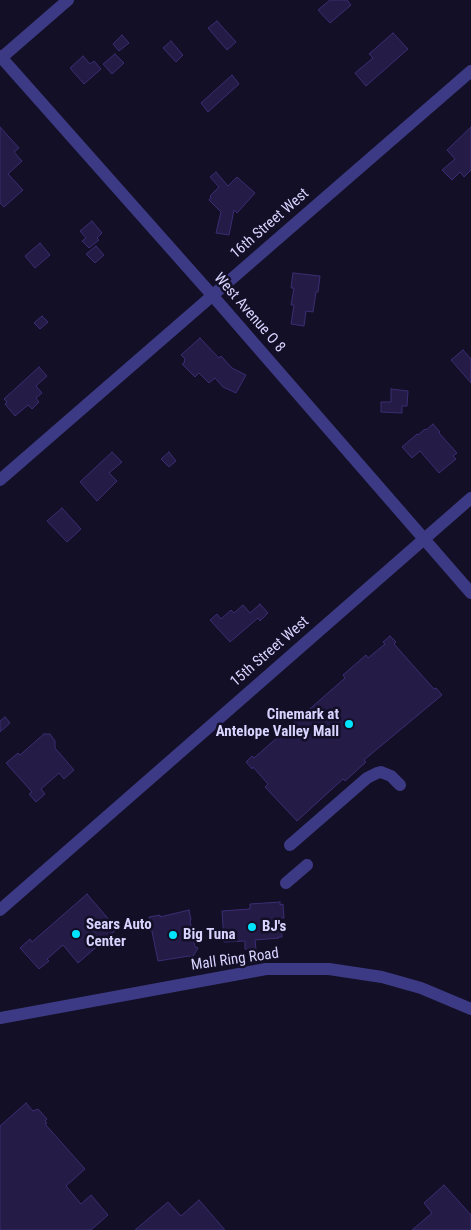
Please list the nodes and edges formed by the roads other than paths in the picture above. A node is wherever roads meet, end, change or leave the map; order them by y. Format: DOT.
graph roads {
  1 [pos="68,0"];
  2 [pos="1,57"];
  3 [pos="471,71"];
  4 [pos="212,295"];
  5 [pos="0,480"];
  6 [pos="471,498"];
  7 [pos="424,540"];
  8 [pos="471,593"];
  9 [pos="400,785"];
  10 [pos="290,845"];
  11 [pos="307,865"];
  12 [pos="286,883"];
  13 [pos="0,910"];
  14 [pos="0,1006"];
  15 [pos="471,1009"];
  16 [pos="4,1017"];
  1 -- 2 [label="street"];
  2 -- 4 [label="street, West Avenue O 8"];
  3 -- 4 [label="street, 16th Street West"];
  4 -- 5 [label="street, 16th Street West"];
  4 -- 7 [label="street, West Avenue O 8"];
  6 -- 7 [label="street, 15th Street West"];
  7 -- 8 [label="street, West Avenue O 8"];
  7 -- 13 [label="street, 15th Street West"];
  9 -- 10 [label="street"];
  11 -- 12 [label="street"];
  14 -- 16 [label="street"];
  15 -- 16 [label="street, Mall Ring Road"];
}
